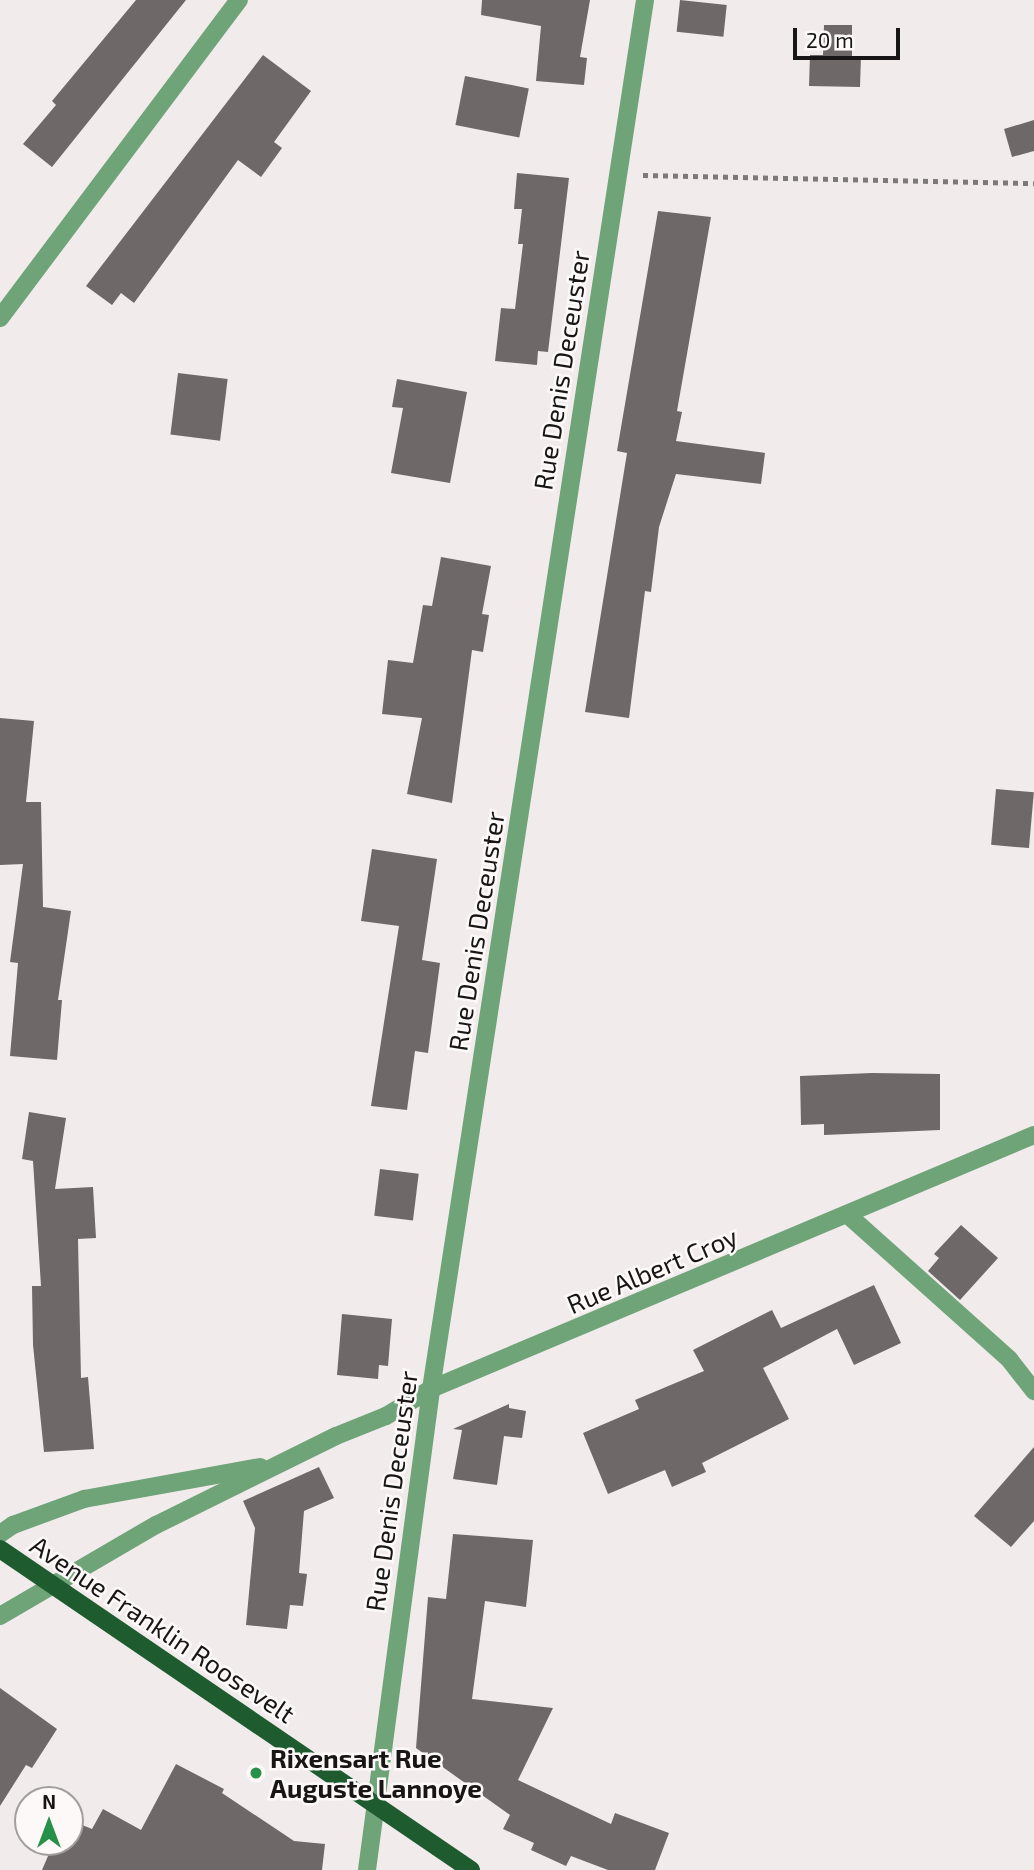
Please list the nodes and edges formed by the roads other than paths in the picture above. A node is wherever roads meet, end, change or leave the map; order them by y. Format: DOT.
graph roads {
  1 [pos="239,0"];
  2 [pos="645,0"];
  3 [pos="0,318"];
  4 [pos="1034,1135"];
  5 [pos="848,1215"];
  6 [pos="431,1389"];
  7 [pos="1034,1391"];
  8 [pos="294,1458"];
  9 [pos="0,1534"];
  10 [pos="0,1549"];
  11 [pos="55,1586"];
  12 [pos="0,1616"];
  13 [pos="377,1807"];
  14 [pos="367,1870"];
  15 [pos="471,1870"];
  1 -- 3 [label="street"];
  2 -- 6 [label="street, Rue Denis Deceuster"];
  4 -- 5 [label="street, Rue Albert Croy"];
  5 -- 6 [label="street, Rue Albert Croy"];
  5 -- 7 [label="street"];
  6 -- 8 [label="street, Rue Albert Croy"];
  6 -- 13 [label="street, Rue Denis Deceuster"];
  8 -- 9 [label="street, Rue Albert Croy"];
  8 -- 11 [label="street, Rue Albert Croy"];
  10 -- 11 [label="main road, Avenue Franklin Roosevelt"];
  11 -- 12 [label="street, Rue Albert Croy"];
  11 -- 13 [label="main road, Avenue Franklin Roosevelt"];
  13 -- 14 [label="street, Rue Denis Deceuster"];
  13 -- 15 [label="main road, Avenue Franklin Roosevelt"];
}
